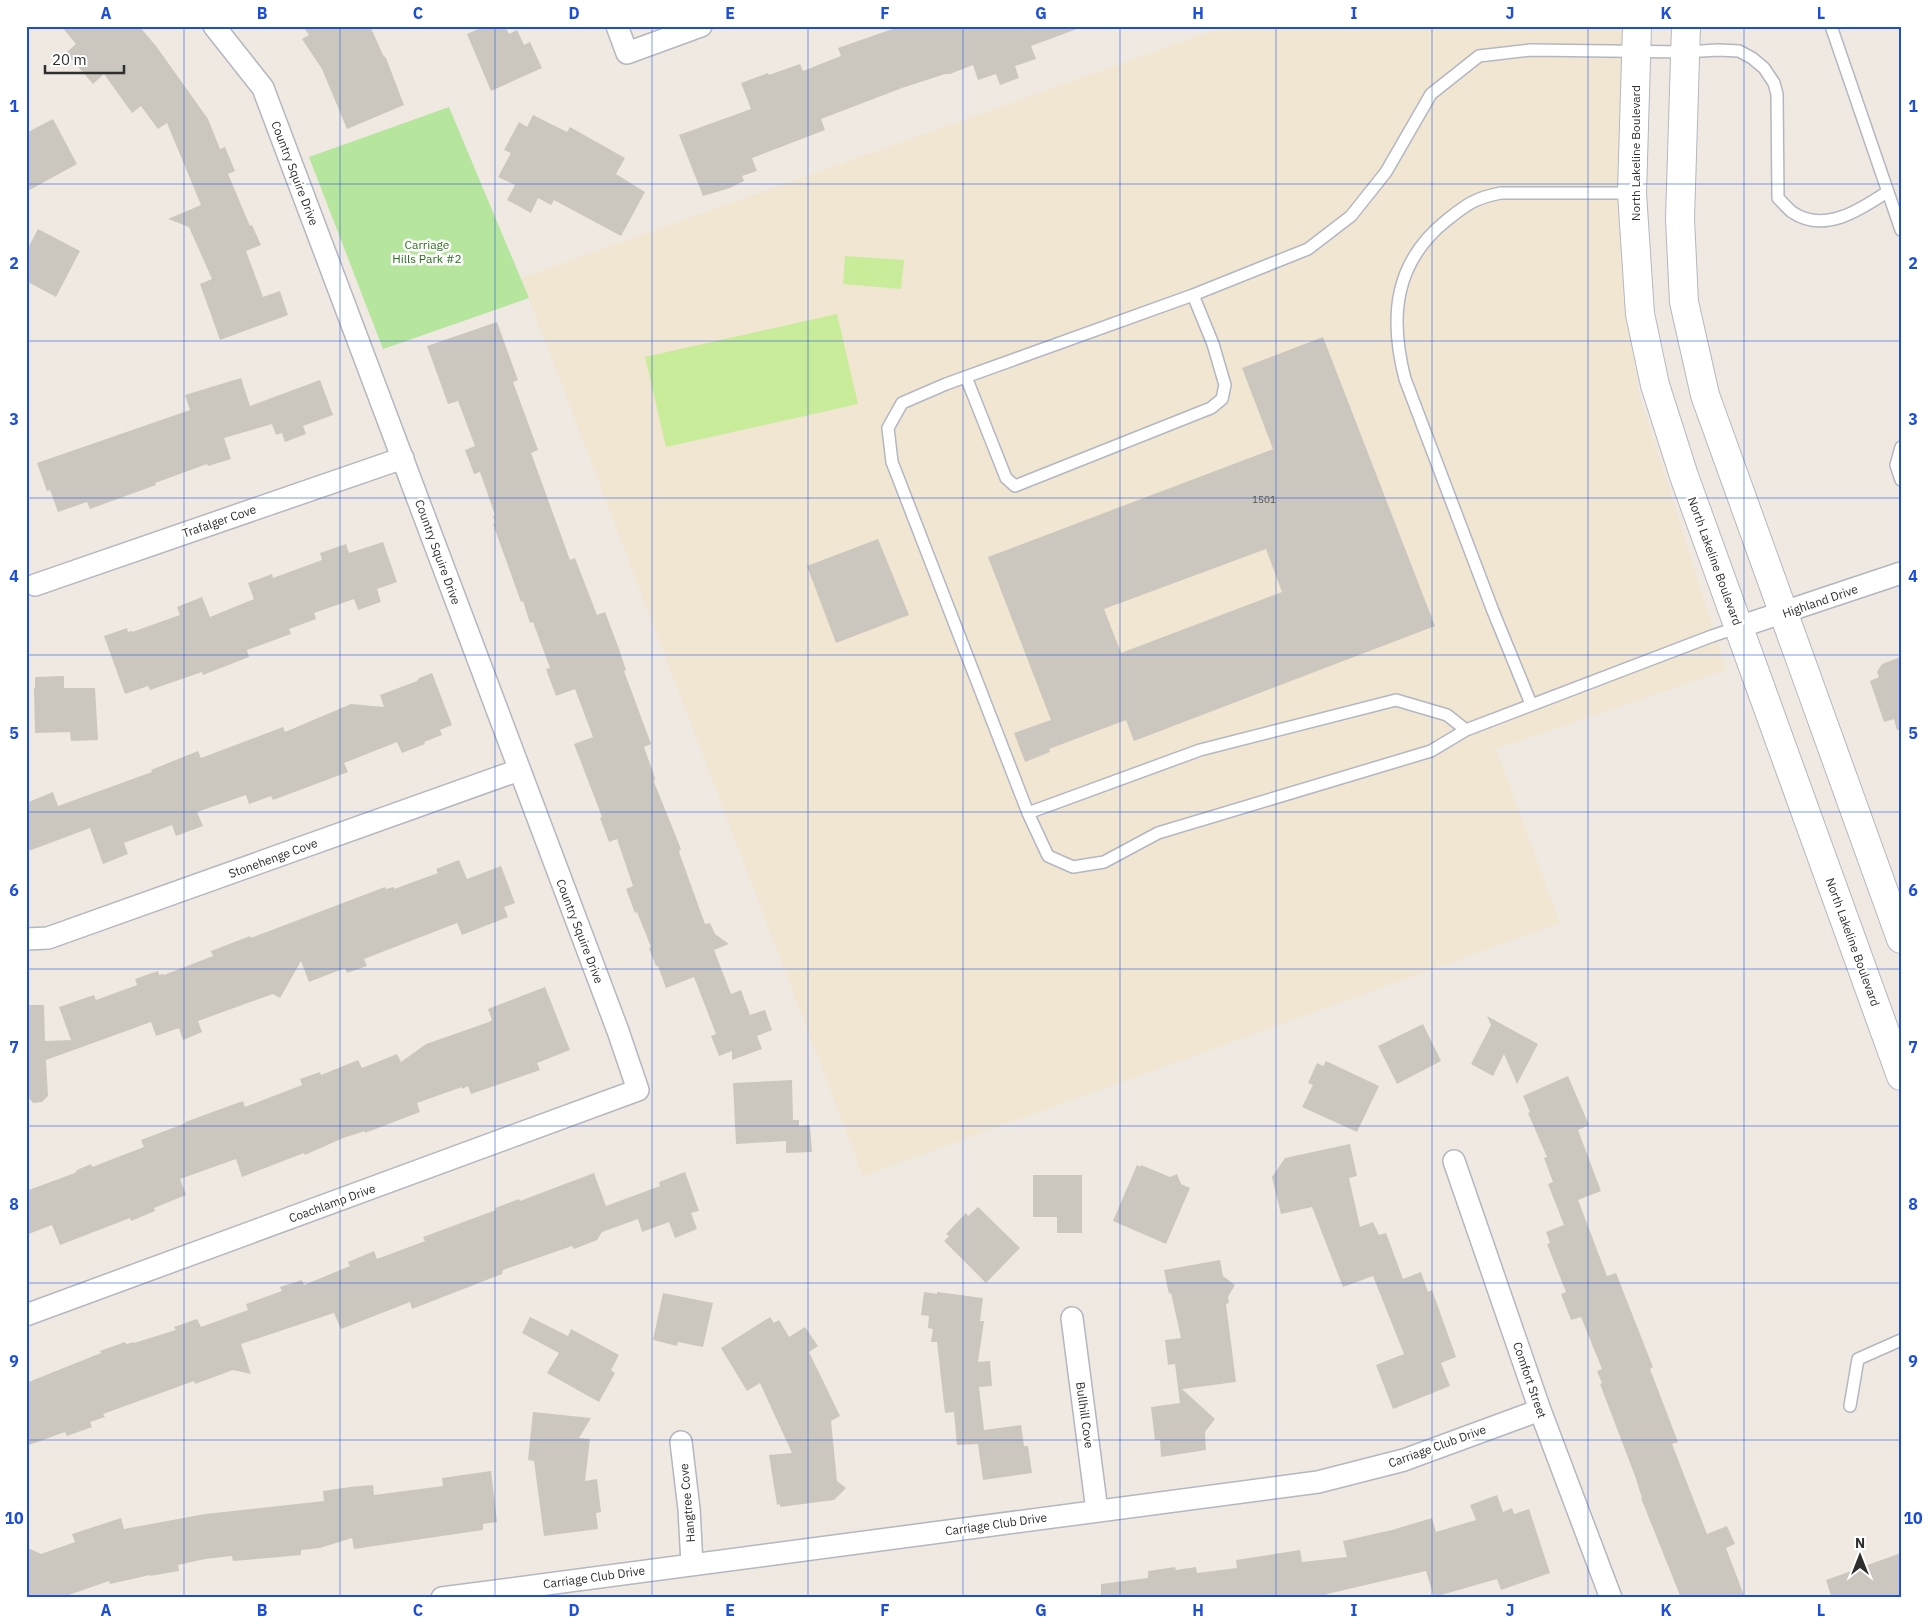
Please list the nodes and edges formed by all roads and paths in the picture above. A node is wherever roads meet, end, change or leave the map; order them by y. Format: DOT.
graph roads {
  1 [pos="214,26"];
  2 [pos="617,26"];
  3 [pos="701,26"];
  4 [pos="1831,26"];
  5 [pos="1636,39"];
  6 [pos="1686,39"];
  7 [pos="1887,192"];
  8 [pos="1632,193"];
  9 [pos="1901,230"];
  10 [pos="1193,295"];
  11 [pos="966,377"];
  12 [pos="1901,447"];
  13 [pos="403,458"];
  14 [pos="1901,480"];
  15 [pos="1901,573"];
  16 [pos="35,585"];
  17 [pos="1783,613"];
  18 [pos="1739,627"];
  19 [pos="1531,704"];
  20 [pos="1466,730"];
  21 [pos="519,770"];
  22 [pos="1028,813"];
  23 [pos="26,939"];
  24 [pos="1901,939"];
  25 [pos="1901,1076"];
  26 [pos="638,1090"];
  27 [pos="1454,1161"];
  28 [pos="26,1315"];
  29 [pos="1072,1318"];
  30 [pos="1901,1340"];
  31 [pos="1850,1406"];
  32 [pos="1540,1410"];
  33 [pos="681,1442"];
  34 [pos="1097,1511"];
  35 [pos="692,1564"];
  36 [pos="442,1598"];
  37 [pos="1611,1598"];
  1 -- 13 [label="street, Country Squire Drive"];
  2 -- 3 [label="street"];
  4 -- 7 [label="lane"];
  5 -- 6 [label="lane"];
  5 -- 8 [label="main road, North Lakeline Boulevard"];
  5 -- 10 [label="lane"];
  6 -- 7 [label="lane"];
  6 -- 17 [label="main road"];
  7 -- 9 [label="lane"];
  8 -- 18 [label="main road, North Lakeline Boulevard"];
  8 -- 19 [label="lane"];
  10 -- 11 [label="lane"];
  10 -- 11 [label="lane"];
  11 -- 22 [label="lane"];
  12 -- 14 [label="lane"];
  13 -- 16 [label="street, Trafalger Cove"];
  13 -- 21 [label="street, Country Squire Drive"];
  15 -- 17 [label="street, Highland Drive"];
  17 -- 18 [label="street, Highland Drive"];
  17 -- 24 [label="main road"];
  18 -- 19 [label="lane"];
  18 -- 25 [label="main road, North Lakeline Boulevard"];
  19 -- 20 [label="lane"];
  20 -- 22 [label="lane"];
  20 -- 22 [label="lane"];
  21 -- 23 [label="street, Stonehenge Cove"];
  21 -- 26 [label="street, Country Squire Drive"];
  26 -- 28 [label="street, Coachlamp Drive"];
  27 -- 32 [label="street, Comfort Street"];
  29 -- 34 [label="street, Bullhill Cove"];
  30 -- 31 [label="lane"];
  32 -- 34 [label="street, Carriage Club Drive"];
  32 -- 37 [label="street, Comfort Street"];
  33 -- 35 [label="street, Hangtree Cove"];
  34 -- 35 [label="street, Carriage Club Drive"];
  35 -- 36 [label="street, Carriage Club Drive"];
}
